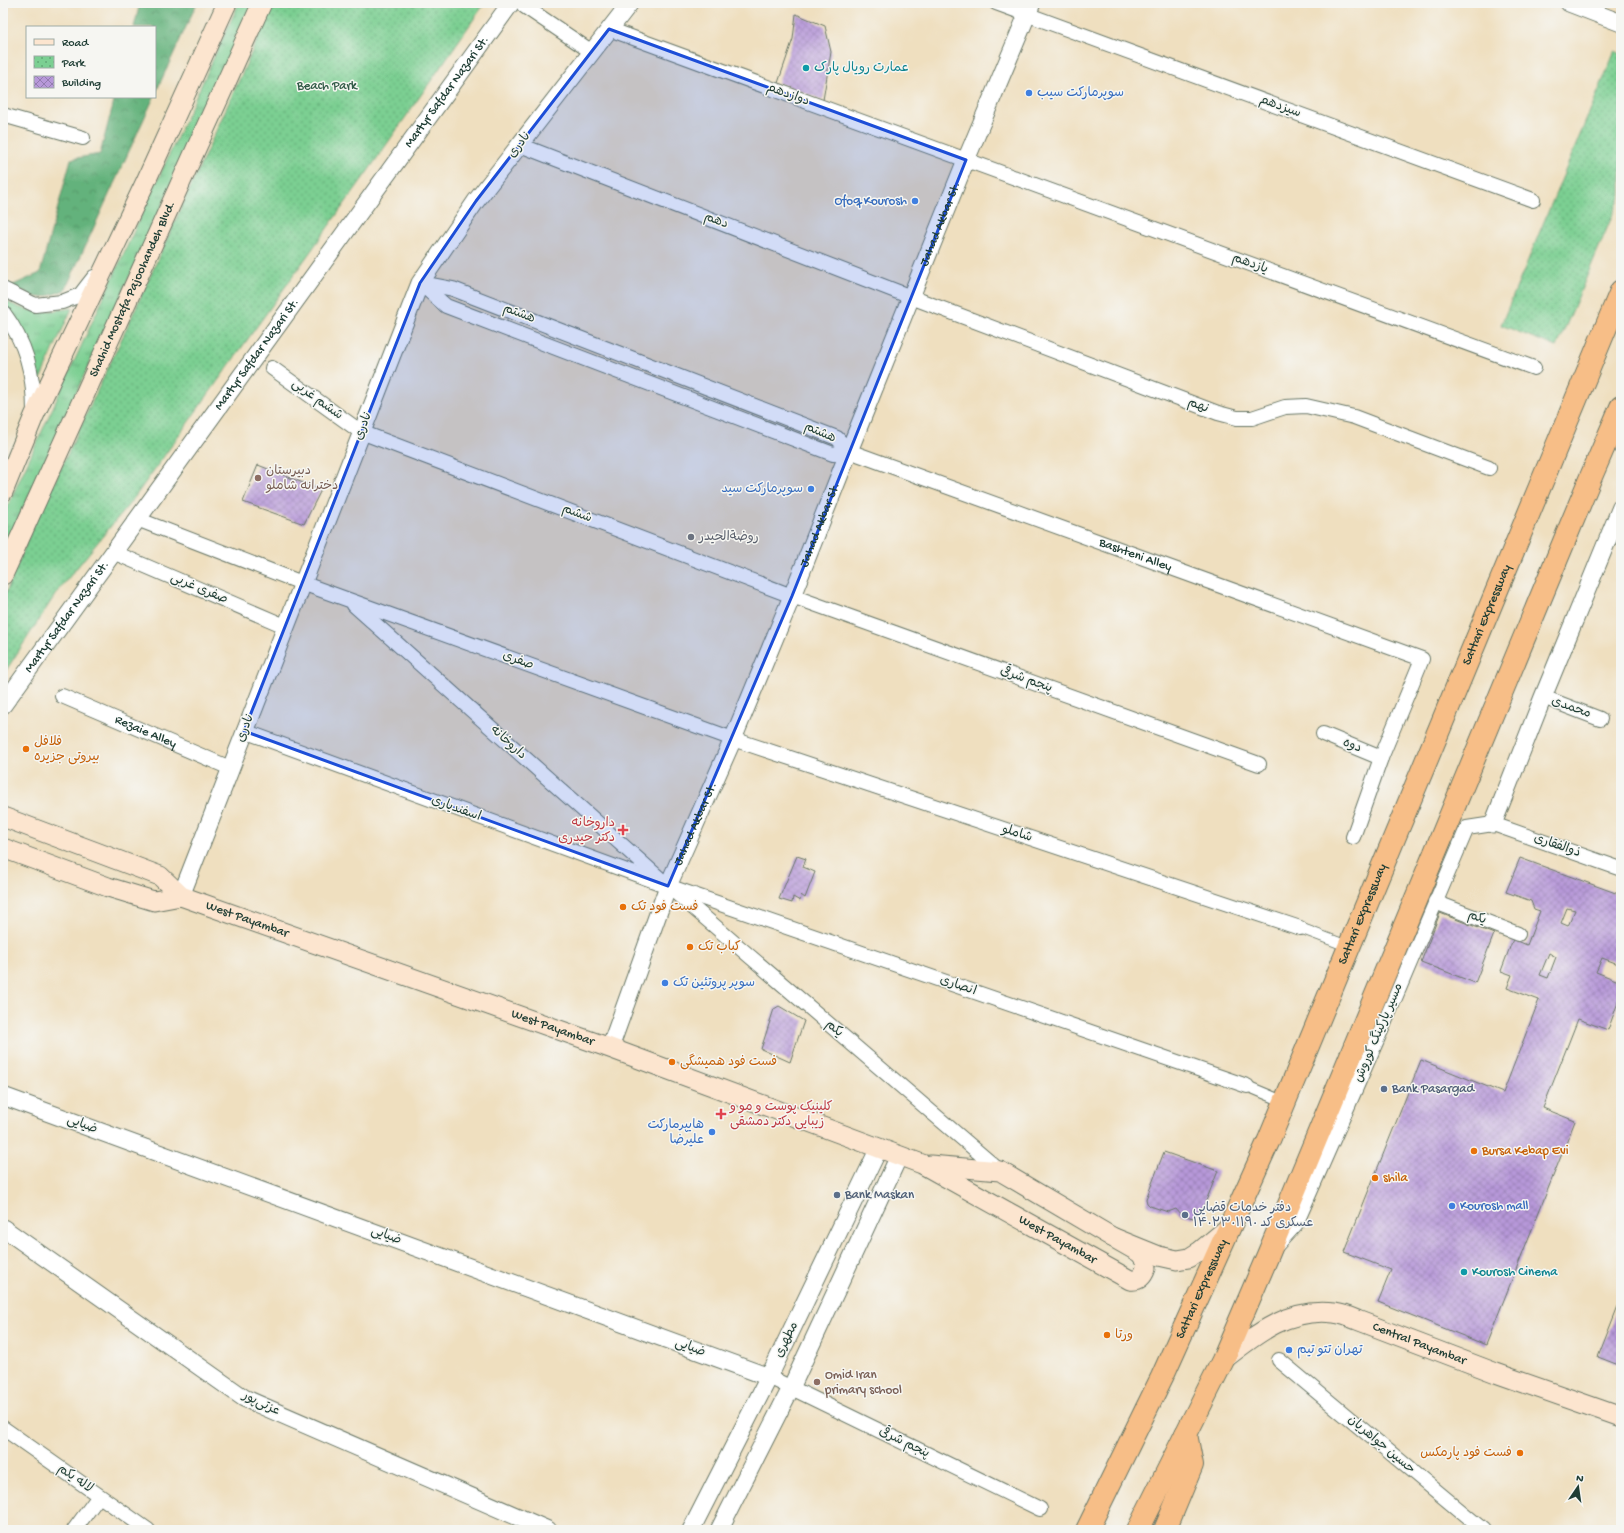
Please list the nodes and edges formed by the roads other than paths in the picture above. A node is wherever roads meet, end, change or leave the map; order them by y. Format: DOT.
graph roads {
  1 [pos="227,3"];
  2 [pos="262,3"];
  3 [pos="630,3"];
  4 [pos="996,3"];
  5 [pos="1569,3"];
  6 [pos="517,4"];
  7 [pos="1030,9"];
  8 [pos="1621,23"];
  9 [pos="609,29"];
  10 [pos="592,52"];
  11 [pos="3,115"];
  12 [pos="83,138"];
  13 [pos="520,145"];
  14 [pos="966,160"];
  15 [pos="1533,200"];
  16 [pos="106,263"];
  17 [pos="420,283"];
  18 [pos="3,289"];
  19 [pos="1621,291"];
  20 [pos="911,298"];
  21 [pos="3,312"];
  22 [pos="272,368"];
  23 [pos="1534,368"];
  24 [pos="1621,407"];
  25 [pos="34,416"];
  26 [pos="361,432"];
  27 [pos="849,451"];
  28 [pos="1489,468"];
  29 [pos="3,492"];
  30 [pos="1621,506"];
  31 [pos="137,520"];
  32 [pos="113,552"];
  33 [pos="3,575"];
  34 [pos="302,583"];
  35 [pos="792,596"];
  36 [pos="348,599"];
  37 [pos="286,626"];
  38 [pos="62,696"];
  39 [pos="1543,697"];
  40 [pos="3,705"];
  41 [pos="1600,719"];
  42 [pos="244,731"];
  43 [pos="1323,734"];
  44 [pos="733,739"];
  45 [pos="1381,758"];
  46 [pos="1259,764"];
  47 [pos="230,768"];
  48 [pos="3,816"];
  49 [pos="1492,824"];
  50 [pos="1353,837"];
  51 [pos="3,848"];
  52 [pos="1617,867"];
  53 [pos="668,886"];
  54 [pos="181,896"];
  55 [pos="1435,902"];
  56 [pos="1300,928"];
  57 [pos="1518,934"];
  58 [pos="1350,947"];
  59 [pos="610,1048"];
  60 [pos="1247,1086"];
  61 [pos="3,1096"];
  62 [pos="1285,1102"];
  63 [pos="879,1148"];
  64 [pos="899,1156"];
  65 [pos="922,1164"];
  66 [pos="1000,1171"];
  67 [pos="1229,1227"];
  68 [pos="3,1228"];
  69 [pos="1112,1237"];
  70 [pos="1268,1255"];
  71 [pos="1223,1360"];
  72 [pos="1279,1360"];
  73 [pos="769,1377"];
  74 [pos="791,1388"];
  75 [pos="1621,1417"];
  76 [pos="3,1428"];
  77 [pos="1186,1434"];
  78 [pos="99,1496"];
  79 [pos="1040,1509"];
  80 [pos="74,1530"];
  81 [pos="148,1530"];
  82 [pos="548,1530"];
  83 [pos="691,1530"];
  84 [pos="719,1530"];
  85 [pos="1087,1530"];
  86 [pos="1138,1530"];
  87 [pos="1165,1530"];
  88 [pos="1484,1530"];
  1 -- 16 [label="main road"];
  2 -- 33 [label="main road, Shahid Mostafa Pajoohandeh Blvd."];
  3 -- 9 [label="street, نادری"];
  4 -- 7 [label="street, سیزدهم"];
  5 -- 8 [label="street"];
  6 -- 10 [label="street"];
  6 -- 31 [label="street, Martyr Safdar Nazari St."];
  7 -- 14 [label="street, Jahad Akbar St."];
  7 -- 15 [label="street, سیزدهم"];
  9 -- 10 [label="street, نادری"];
  9 -- 14 [label="street, دوازدهم"];
  10 -- 13 [label="street, نادری"];
  11 -- 12 [label="street"];
  13 -- 17 [label="street, نادری"];
  13 -- 20 [label="street, دهم"];
  14 -- 20 [label="street, Jahad Akbar St."];
  14 -- 23 [label="street, یازدهم"];
  16 -- 18 [label="street"];
  16 -- 25 [label="main road"];
  17 -- 26 [label="street, نادری"];
  17 -- 27 [label="street, هشتم"];
  19 -- 58 [label="highway, Sattari Expressway"];
  20 -- 27 [label="street, Jahad Akbar St."];
  20 -- 28 [label="street, نهم"];
  21 -- 25 [label="street"];
  22 -- 26 [label="street, ششم غربی"];
  24 -- 70 [label="highway"];
  25 -- 29 [label="main road"];
  26 -- 34 [label="street, نادری"];
  26 -- 35 [label="street, ششم"];
  27 -- 35 [label="street, Jahad Akbar St."];
  27 -- 45 [label="street, Bashteni Alley"];
  30 -- 39 [label="street"];
  31 -- 32 [label="street, Martyr Safdar Nazari St."];
  31 -- 34 [label="street"];
  32 -- 37 [label="street, صفری غربی"];
  32 -- 40 [label="street, Martyr Safdar Nazari St."];
  34 -- 36 [label="street, صفری"];
  34 -- 37 [label="street, نادری"];
  35 -- 44 [label="street, Jahad Akbar St."];
  35 -- 46 [label="street, پنجم شرقی"];
  36 -- 44 [label="street, صفری"];
  36 -- 53 [label="street, داروخانه"];
  37 -- 42 [label="street, نادری"];
  38 -- 47 [label="street, Rezaie Alley"];
  39 -- 41 [label="street, محمدی"];
  39 -- 49 [label="street"];
  42 -- 47 [label="street, نادری"];
  42 -- 53 [label="street, اسفندیاری"];
  43 -- 45 [label="street, دوه"];
  44 -- 53 [label="street, Jahad Akbar St."];
  44 -- 56 [label="street, شاملو"];
  45 -- 50 [label="street"];
  47 -- 54 [label="street, نادری"];
  48 -- 54 [label="main road, West Payambar"];
  49 -- 52 [label="street, ذوالفقاری"];
  49 -- 55 [label="street, مسیر پارکینگ کوروش"];
  51 -- 54 [label="main road"];
  53 -- 59 [label="street, Jahad Akbar St."];
  53 -- 60 [label="street, انصاری"];
  53 -- 66 [label="street, یکم"];
  54 -- 59 [label="main road, West Payambar"];
  55 -- 57 [label="street, یکم"];
  55 -- 70 [label="street, مسیر پارکینگ کوروش"];
  56 -- 58 [label="street"];
  58 -- 62 [label="highway, Sattari Expressway"];
  59 -- 63 [label="main road, West Payambar"];
  60 -- 62 [label="street"];
  61 -- 73 [label="street, ضیایی"];
  62 -- 67 [label="highway, Sattari Expressway"];
  63 -- 64 [label="main road, West Payambar"];
  63 -- 73 [label="street, مطهری"];
  64 -- 65 [label="main road, West Payambar"];
  64 -- 74 [label="street, مطهری"];
  65 -- 66 [label="main road, West Payambar"];
  65 -- 69 [label="main road, West Payambar"];
  66 -- 69 [label="main road, West Payambar"];
  67 -- 69 [label="main road, West Payambar"];
  67 -- 85 [label="highway, Sattari Expressway"];
  68 -- 82 [label="street, عزتی‌پور"];
  70 -- 71 [label="highway"];
  71 -- 75 [label="main road, Central Payambar"];
  71 -- 77 [label="highway"];
  72 -- 88 [label="street, حسین جواهریان"];
  73 -- 74 [label="street, پنجم شرقی"];
  73 -- 83 [label="street, مطهری"];
  74 -- 79 [label="street, پنجم شرقی"];
  74 -- 84 [label="street, مطهری"];
  76 -- 78 [label="street, لاله یکم"];
  77 -- 86 [label="highway"];
  77 -- 87 [label="highway"];
  78 -- 80 [label="street"];
  78 -- 81 [label="street, لاله یکم"];
}
